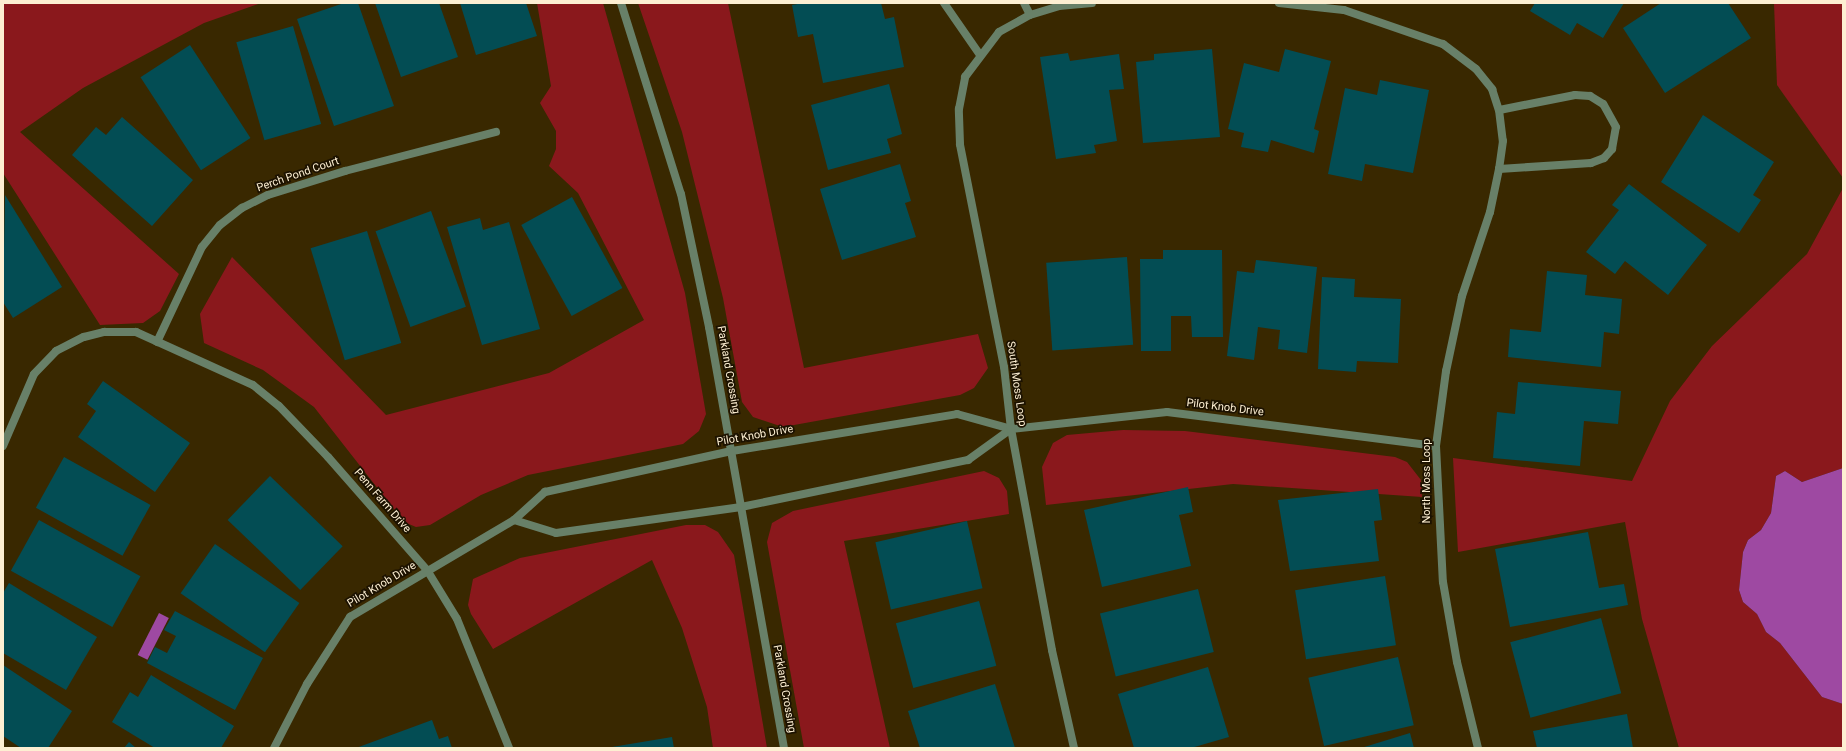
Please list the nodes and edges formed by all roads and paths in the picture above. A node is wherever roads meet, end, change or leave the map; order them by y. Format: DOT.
graph roads {
  1 [pos="621,3"];
  2 [pos="944,3"];
  3 [pos="1024,3"];
  4 [pos="1092,3"];
  5 [pos="1279,3"];
  6 [pos="1030,15"];
  7 [pos="980,55"];
  8 [pos="1500,110"];
  9 [pos="496,132"];
  10 [pos="1499,169"];
  11 [pos="157,342"];
  12 [pos="1011,429"];
  13 [pos="3,446"];
  14 [pos="1436,446"];
  15 [pos="732,451"];
  16 [pos="741,507"];
  17 [pos="514,520"];
  18 [pos="427,570"];
  19 [pos="274,748"];
  20 [pos="509,748"];
  21 [pos="784,748"];
  22 [pos="1074,748"];
  23 [pos="1478,748"];
  1 -- 15 [label="street, Parkland Crossing"];
  2 -- 7 [label="street"];
  3 -- 6 [label="street"];
  4 -- 6 [label="street"];
  5 -- 8 [label="street, North Moss Loop"];
  6 -- 7 [label="street, South Moss Loop"];
  7 -- 12 [label="street, South Moss Loop"];
  8 -- 10 [label="street, North Moss Loop"];
  8 -- 10 [label="street"];
  9 -- 11 [label="street, Perch Pond Court"];
  10 -- 14 [label="street, North Moss Loop"];
  11 -- 13 [label="street, Penn Farm Drive"];
  11 -- 18 [label="street, Penn Farm Drive"];
  12 -- 14 [label="street, Pilot Knob Drive"];
  12 -- 15 [label="street, Pilot Knob Drive"];
  12 -- 16 [label="street, Pilot Knob Drive"];
  12 -- 22 [label="street, South Moss Loop"];
  14 -- 23 [label="street, North Moss Loop"];
  15 -- 16 [label="street, Parkland Crossing"];
  15 -- 17 [label="street, Pilot Knob Drive"];
  16 -- 17 [label="street, Pilot Knob Drive"];
  16 -- 21 [label="street, Parkland Crossing"];
  17 -- 18 [label="street, Pilot Knob Drive"];
  18 -- 19 [label="street, Pilot Knob Drive"];
  18 -- 20 [label="street, Penn Farm Drive"];
}
